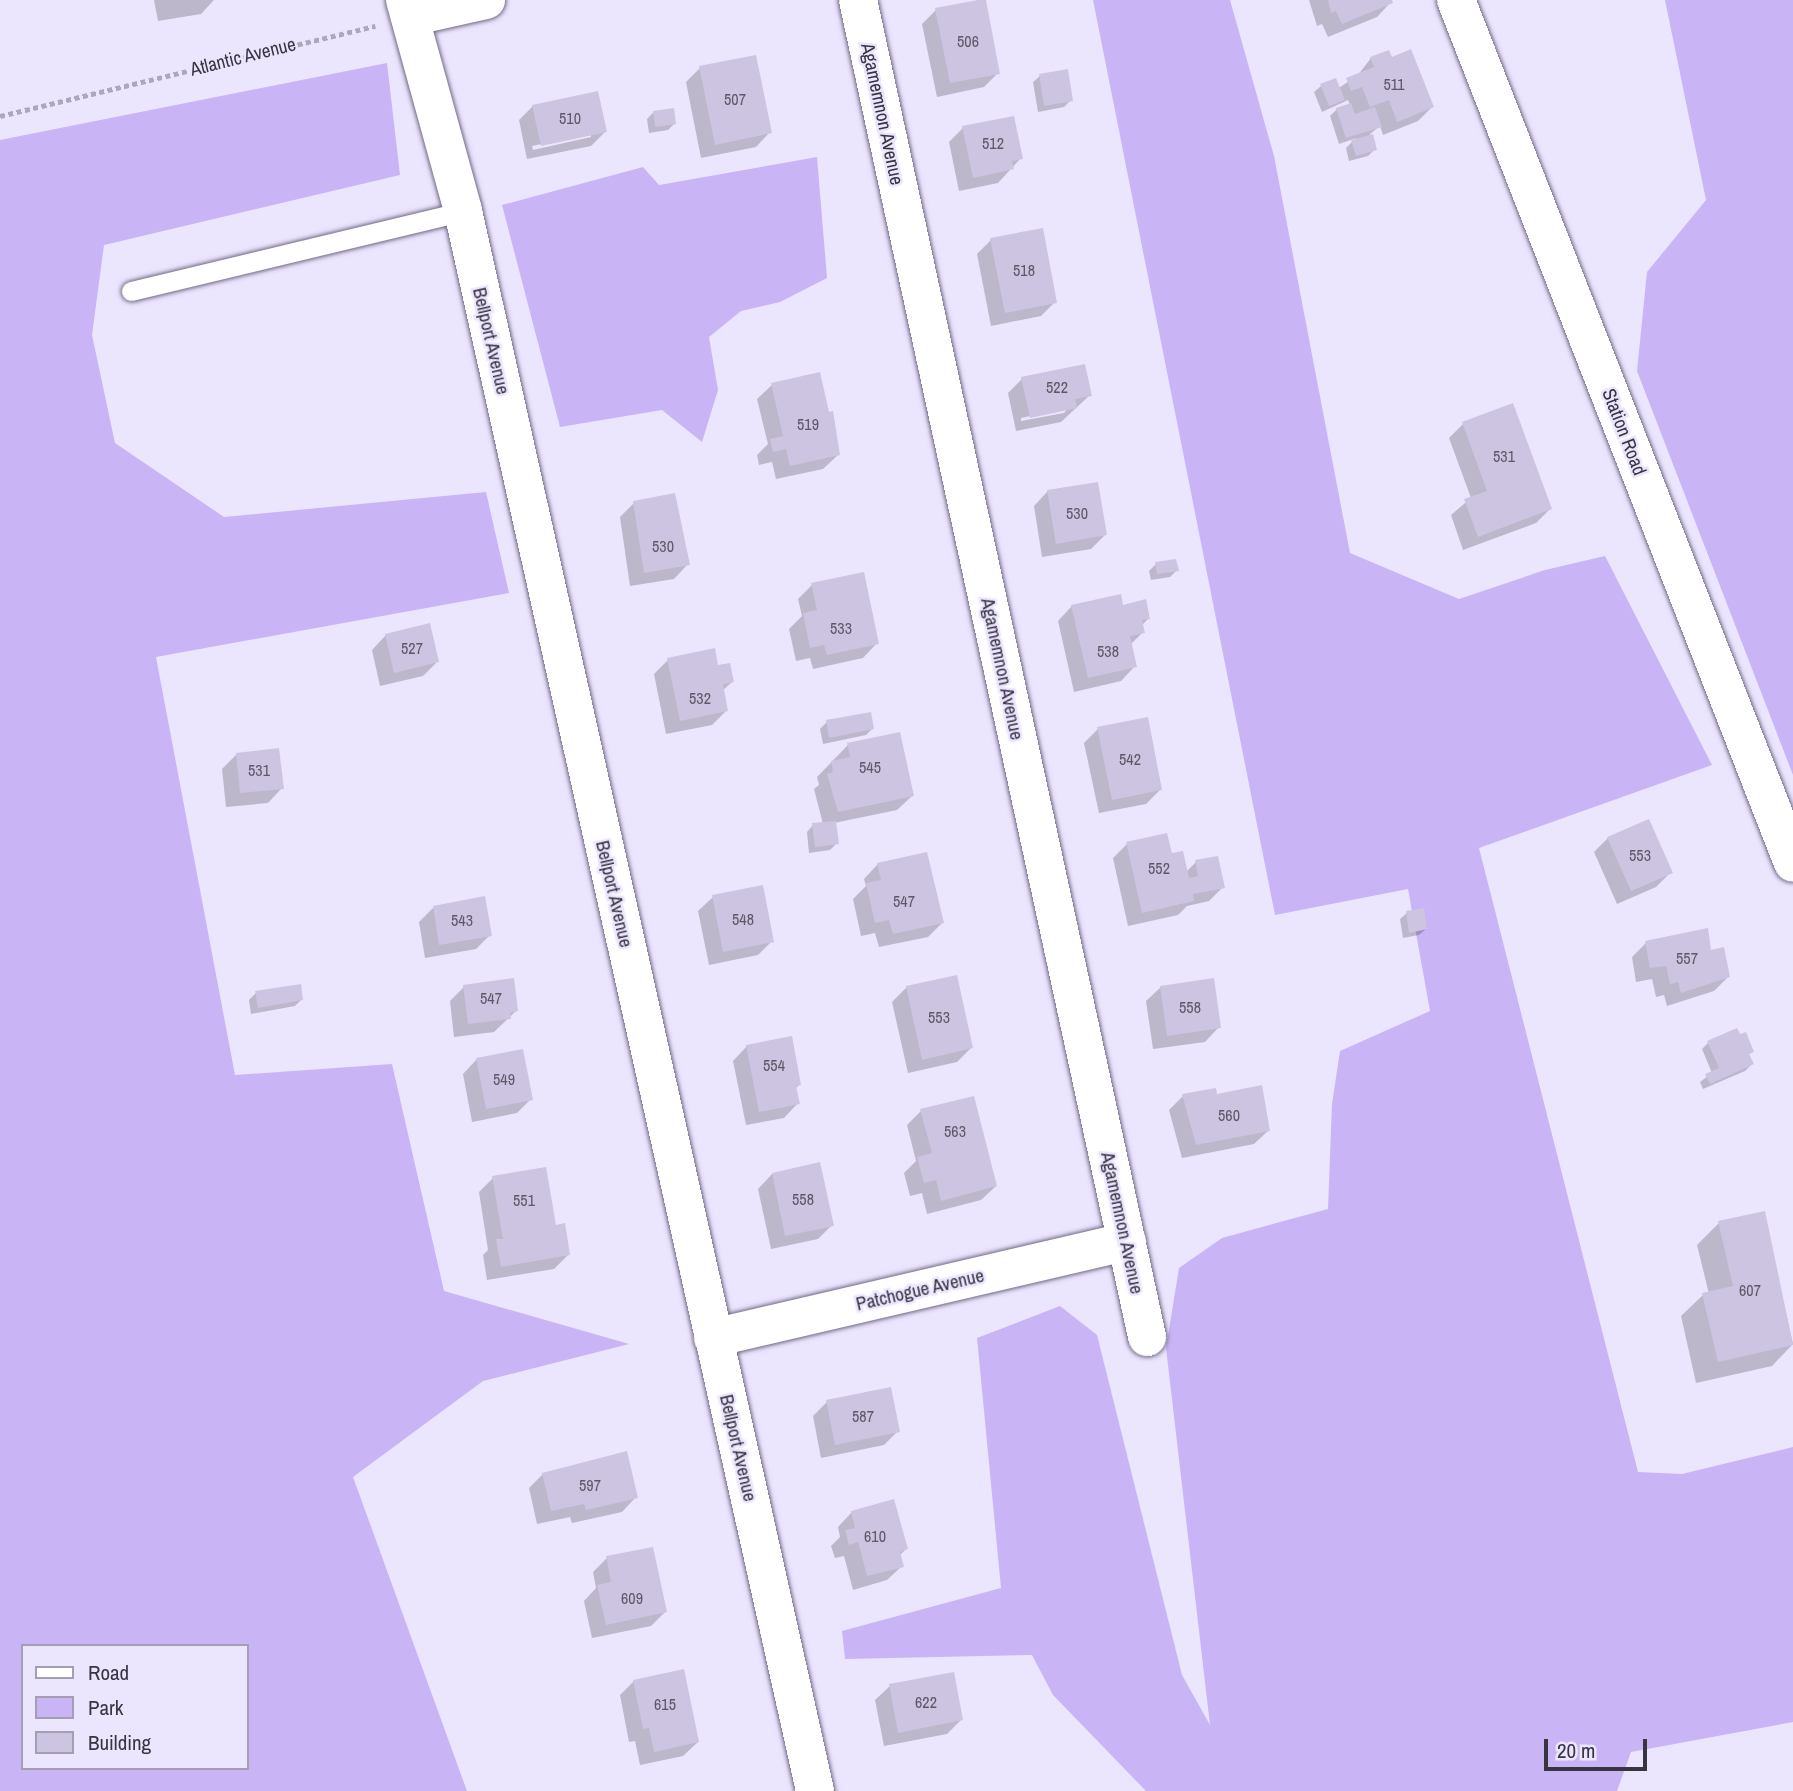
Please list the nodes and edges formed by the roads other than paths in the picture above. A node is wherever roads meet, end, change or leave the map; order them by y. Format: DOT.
graph roads {
  1 [pos="486,0"];
  2 [pos="858,0"];
  3 [pos="1456,0"];
  4 [pos="408,9"];
  5 [pos="463,211"];
  6 [pos="131,292"];
  7 [pos="1793,863"];
  8 [pos="1126,1242"];
  9 [pos="1147,1337"];
  10 [pos="713,1338"];
  11 [pos="815,1791"];
  1 -- 4 [label="street"];
  2 -- 8 [label="street, Agamemnon Avenue"];
  3 -- 7 [label="street, Station Road"];
  4 -- 5 [label="street, Bellport Avenue"];
  5 -- 6 [label="lane"];
  5 -- 10 [label="street, Bellport Avenue"];
  8 -- 9 [label="street, Agamemnon Avenue"];
  8 -- 10 [label="street, Patchogue Avenue"];
  10 -- 11 [label="street, Bellport Avenue"];
}
